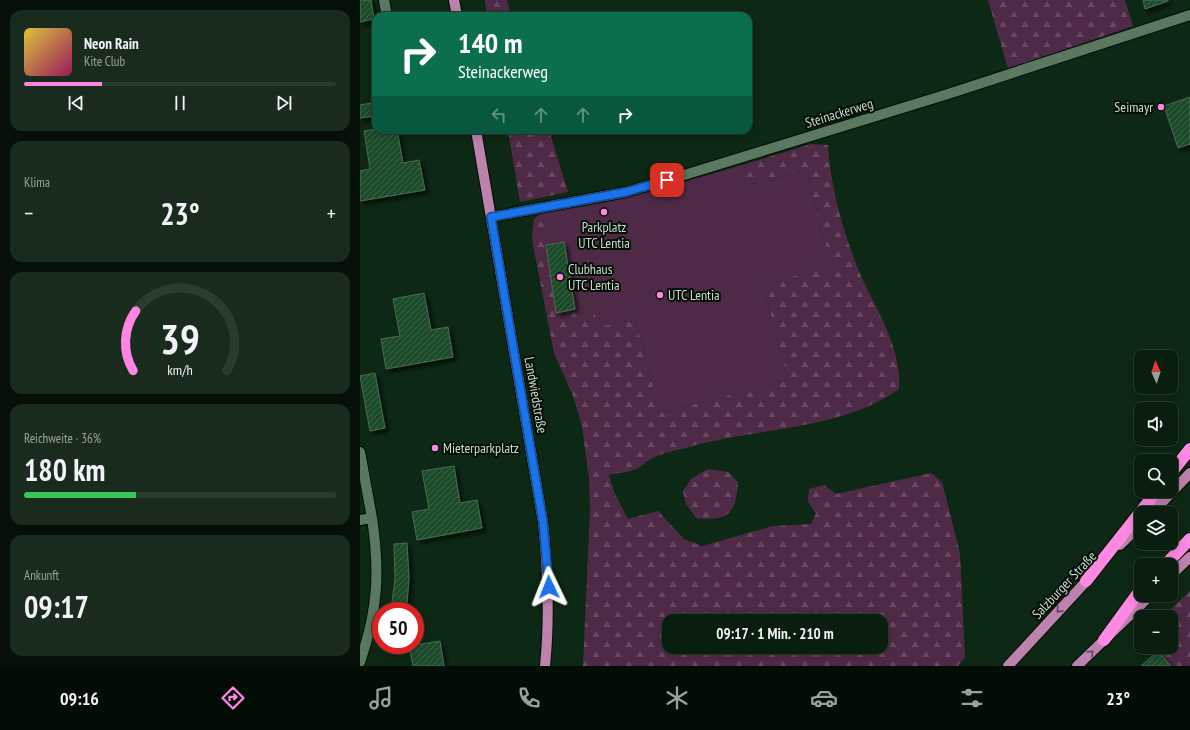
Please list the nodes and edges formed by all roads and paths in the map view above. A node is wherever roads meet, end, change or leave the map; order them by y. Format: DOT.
graph roads {
  1 [pos="384,0"];
  2 [pos="454,0"];
  3 [pos="386,12"];
  4 [pos="456,12"];
  5 [pos="1190,15"];
  6 [pos="477,134"];
  7 [pos="491,217"];
  8 [pos="1190,448"];
  9 [pos="360,452"];
  10 [pos="1178,464"];
  11 [pos="1190,473"];
  12 [pos="1151,498"];
  13 [pos="1159,506"];
  14 [pos="372,518"];
  15 [pos="360,520"];
  16 [pos="1134,531"];
  17 [pos="1190,539"];
  18 [pos="1190,557"];
  19 [pos="1172,558"];
  20 [pos="1178,568"];
  21 [pos="1086,581"];
  22 [pos="1134,599"];
  23 [pos="1144,602"];
  24 [pos="1104,640"];
  25 [pos="360,662"];
  26 [pos="545,666"];
  27 [pos="1008,666"];
  28 [pos="1077,666"];
  1 -- 3 [label="street"];
  2 -- 4 [label="main road"];
  5 -- 7 [label="street, Steinackerweg"];
  6 -- 7 [label="main road, Landwiedstraße"];
  7 -- 26 [label="main road, Landwiedstraße"];
  8 -- 10 [label="highway"];
  9 -- 14 [label="street"];
  11 -- 13 [label="main road"];
  12 -- 21 [label="highway"];
  14 -- 15 [label="street"];
  14 -- 25 [label="street"];
  16 -- 21 [label="main road, Salzburger Straße"];
  17 -- 19 [label="highway"];
  18 -- 20 [label="main road"];
  21 -- 27 [label="main road, Salzburger Straße, one-way"];
  22 -- 24 [label="highway"];
  23 -- 24 [label="main road"];
  28 -- 24 [label="main road, one-way"];
}
